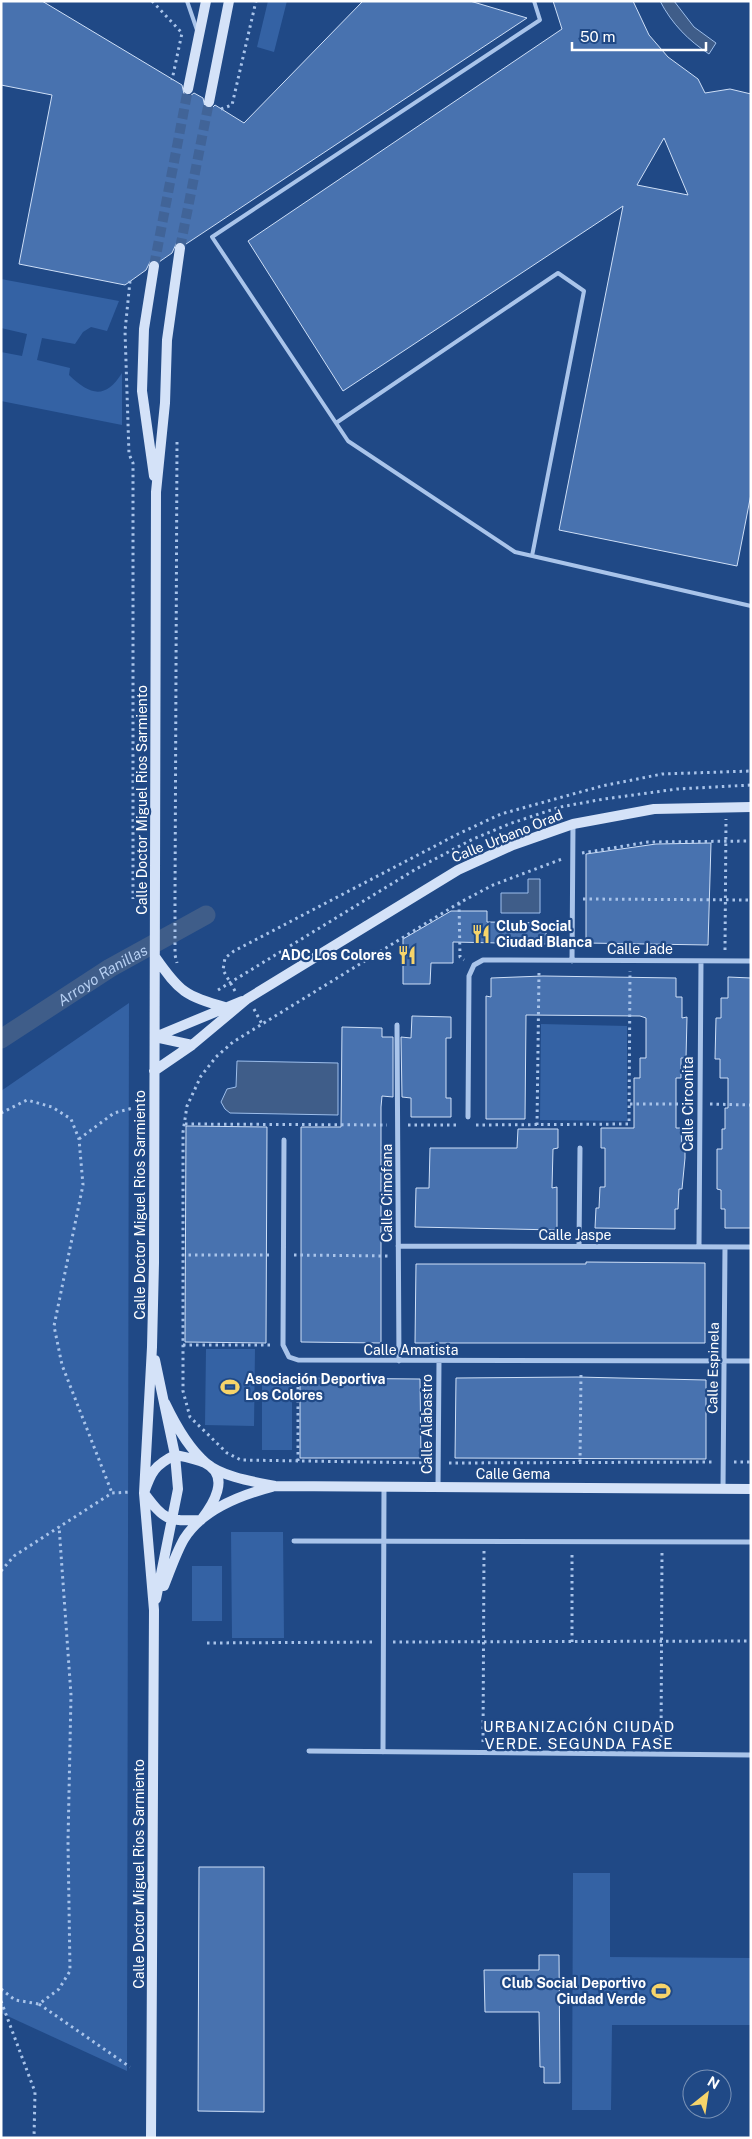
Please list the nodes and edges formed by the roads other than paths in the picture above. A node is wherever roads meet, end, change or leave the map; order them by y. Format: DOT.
graph roads {
  1 [pos="187,1"];
  2 [pos="206,1"];
  3 [pos="229,1"];
  4 [pos="534,1"];
  5 [pos="199,36"];
  6 [pos="188,89"];
  7 [pos="209,102"];
  8 [pos="180,248"];
  9 [pos="154,266"];
  10 [pos="336,423"];
  11 [pos="156,492"];
  12 [pos="532,556"];
  13 [pos="751,606"];
  14 [pos="751,806"];
  15 [pos="573,824"];
  16 [pos="156,958"];
  17 [pos="572,961"];
  18 [pos="701,961"];
  19 [pos="751,961"];
  20 [pos="248,999"];
  21 [pos="225,1007"];
  22 [pos="397,1025"];
  23 [pos="155,1037"];
  24 [pos="192,1045"];
  25 [pos="154,1071"];
  26 [pos="468,1117"];
  27 [pos="284,1140"];
  28 [pos="580,1148"];
  29 [pos="398,1246"];
  30 [pos="579,1246"];
  31 [pos="699,1247"];
  32 [pos="725,1247"];
  33 [pos="751,1247"];
  34 [pos="152,1347"];
  35 [pos="399,1361"];
  36 [pos="724,1361"];
  37 [pos="751,1361"];
  38 [pos="439,1362"];
  39 [pos="164,1403"];
  40 [pos="175,1455"];
  41 [pos="207,1464"];
  42 [pos="276,1486"];
  43 [pos="438,1487"];
  44 [pos="384,1488"];
  45 [pos="724,1489"];
  46 [pos="751,1489"];
  47 [pos="144,1493"];
  48 [pos="201,1520"];
  49 [pos="172,1521"];
  50 [pos="294,1542"];
  51 [pos="384,1542"];
  52 [pos="751,1542"];
  53 [pos="154,1610"];
  54 [pos="309,1751"];
  55 [pos="383,1752"];
  56 [pos="751,1755"];
  57 [pos="152,2138"];
  1 -- 5 [label="lane"];
  2 -- 5 [label="main road"];
  3 -- 7 [label="main road"];
  4 -- 10 [label="lane"];
  5 -- 6 [label="main road"];
  8 -- 11 [label="main road, Calle Doctor Miguel Rios Sarmiento"];
  9 -- 11 [label="main road, Calle Doctor Miguel Rios Sarmiento"];
  10 -- 12 [label="lane"];
  10 -- 12 [label="lane"];
  11 -- 16 [label="main road, Calle Doctor Miguel Rios Sarmiento"];
  12 -- 13 [label="lane"];
  14 -- 15 [label="main road, Calle Urbano Orad"];
  15 -- 17 [label="street"];
  15 -- 20 [label="main road, Calle Urbano Orad"];
  16 -- 21 [label="main road"];
  16 -- 23 [label="main road, Calle Doctor Miguel Rios Sarmiento"];
  17 -- 18 [label="street, Calle Jade"];
  17 -- 26 [label="street, Calle Jade"];
  18 -- 19 [label="street, Calle Jade"];
  18 -- 31 [label="street, Calle Circonita"];
  20 -- 21 [label="main road, Calle Urbano Orad"];
  20 -- 24 [label="main road, Calle Urbano Orad"];
  21 -- 23 [label="main road, Calle Urbano Orad"];
  22 -- 29 [label="street, Calle Cimofana"];
  23 -- 24 [label="main road"];
  23 -- 25 [label="main road, Calle Doctor Miguel Rios Sarmiento"];
  24 -- 25 [label="main road, Calle Urbano Orad"];
  25 -- 34 [label="main road, Calle Doctor Miguel Rios Sarmiento"];
  27 -- 35 [label="street, Calle Amatista"];
  28 -- 30 [label="street"];
  29 -- 30 [label="street, Calle Jaspe"];
  29 -- 35 [label="street, Calle Cimofana"];
  30 -- 31 [label="street, Calle Jaspe"];
  31 -- 32 [label="street, Calle Jaspe"];
  32 -- 33 [label="street, Calle Jaspe"];
  32 -- 36 [label="street, Calle Espinela"];
  34 -- 39 [label="main road, Calle Doctor Miguel Rios Sarmiento"];
  34 -- 47 [label="main road, Calle Doctor Miguel Rios Sarmiento"];
  35 -- 38 [label="street, Calle Amatista"];
  36 -- 37 [label="street, Calle Amatista"];
  36 -- 38 [label="street, Calle Amatista"];
  36 -- 45 [label="street, Calle Espinela"];
  38 -- 43 [label="street, Calle Alabastro"];
  39 -- 40 [label="main road, Calle Doctor Miguel Rios Sarmiento"];
  39 -- 41 [label="main road, Calle Gema"];
  40 -- 41 [label="main road"];
  40 -- 47 [label="main road, Calle Doctor Miguel Rios Sarmiento"];
  40 -- 49 [label="main road, Calle Doctor Miguel Rios Sarmiento"];
  41 -- 42 [label="main road, Calle Gema"];
  41 -- 48 [label="main road"];
  42 -- 44 [label="main road, Calle Gema"];
  42 -- 48 [label="main road, Calle Gema"];
  43 -- 44 [label="main road, Calle Gema"];
  43 -- 45 [label="main road, Calle Gema"];
  44 -- 51 [label="street"];
  45 -- 46 [label="main road, Calle Gema"];
  47 -- 49 [label="main road"];
  47 -- 53 [label="main road, Calle Doctor Miguel Rios Sarmiento"];
  48 -- 49 [label="main road"];
  48 -- 53 [label="main road, Calle Gema"];
  49 -- 53 [label="main road, Calle Doctor Miguel Rios Sarmiento"];
  50 -- 51 [label="street"];
  51 -- 52 [label="street"];
  51 -- 55 [label="street"];
  53 -- 57 [label="main road, Calle Doctor Miguel Rios Sarmiento"];
  54 -- 55 [label="street"];
  55 -- 56 [label="street"];
}
